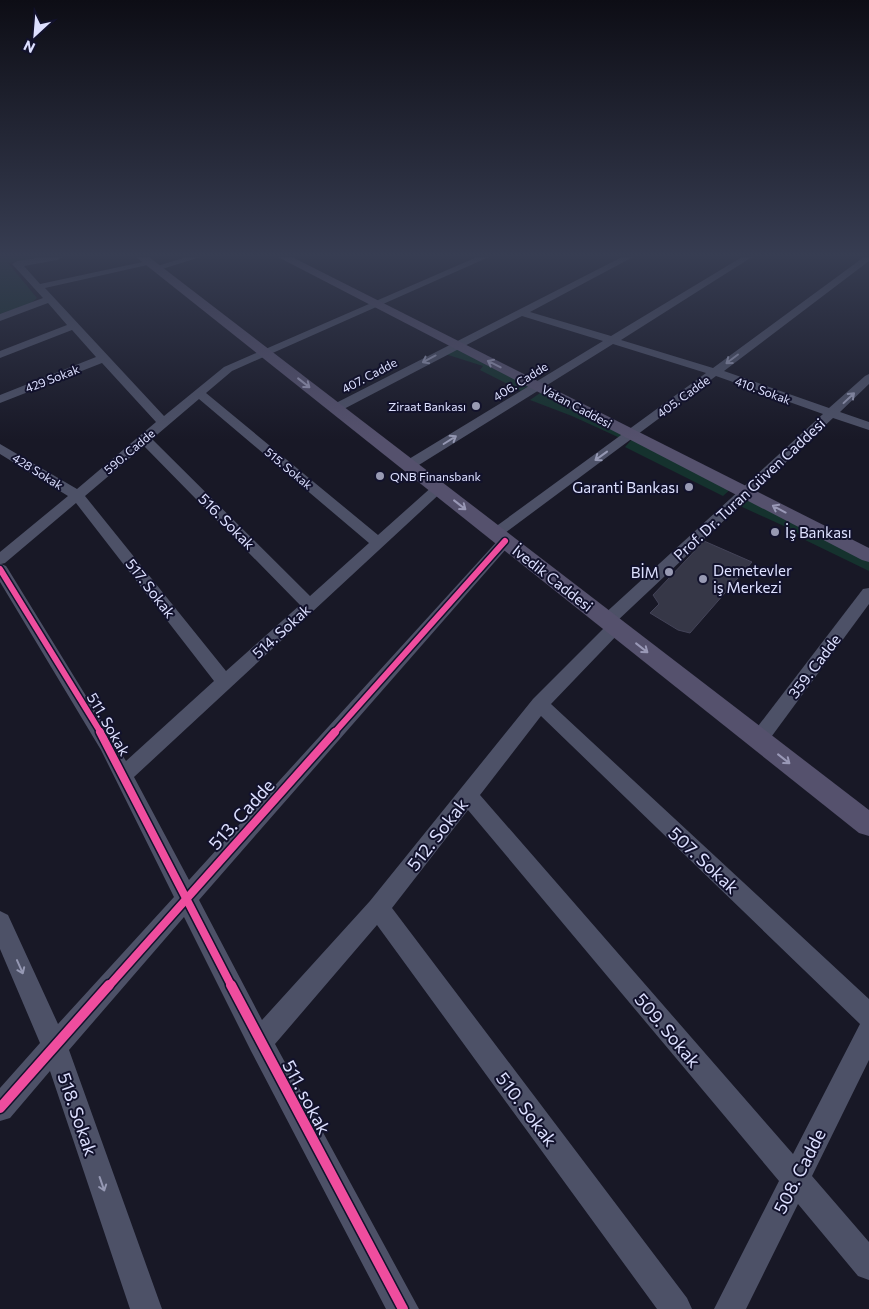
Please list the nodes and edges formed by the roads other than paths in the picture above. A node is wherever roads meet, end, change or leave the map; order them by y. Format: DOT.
graph roads {
  1 [pos="67,318"];
  2 [pos="221,318"];
  3 [pos="346,318"];
  4 [pos="405,318"];
  5 [pos="511,318"];
  6 [pos="541,318"];
  7 [pos="648,318"];
  8 [pos="785,318"];
  9 [pos="74,326"];
  10 [pos="611,341"];
  11 [pos="457,345"];
  12 [pos="266,353"];
  13 [pos="0,355"];
  14 [pos="103,358"];
  15 [pos="714,372"];
  16 [pos="869,378"];
  17 [pos="538,385"];
  18 [pos="199,393"];
  19 [pos="0,398"];
  20 [pos="336,408"];
  21 [pos="831,414"];
  22 [pos="163,422"];
  23 [pos="869,426"];
  24 [pos="630,434"];
  25 [pos="144,438"];
  26 [pos="0,448"];
  27 [pos="409,465"];
  28 [pos="438,488"];
  29 [pos="746,492"];
  30 [pos="77,495"];
  31 [pos="500,537"];
  32 [pos="378,543"];
  33 [pos="869,556"];
  34 [pos="0,560"];
  35 [pos="0,569"];
  36 [pos="869,593"];
  37 [pos="310,605"];
  38 [pos="611,624"];
  39 [pos="225,682"];
  40 [pos="540,704"];
  41 [pos="759,739"];
  42 [pos="123,775"];
  43 [pos="468,795"];
  44 [pos="869,825"];
  45 [pos="188,898"];
  46 [pos="378,908"];
  47 [pos="0,922"];
  48 [pos="869,1016"];
  49 [pos="869,1033"];
  50 [pos="260,1042"];
  51 [pos="54,1047"];
  52 [pos="0,1108"];
  53 [pos="794,1180"];
  54 [pos="869,1265"];
  55 [pos="146,1309"];
  56 [pos="403,1309"];
  57 [pos="676,1309"];
  58 [pos="730,1309"];
  1 -- 9 [label="street"];
  2 -- 12 [label="main road, İvedik Caddesi"];
  3 -- 12 [label="street, 590. Cadde"];
  4 -- 11 [label="main road, Vatan Caddesi"];
  5 -- 11 [label="street, 407. Cadde"];
  6 -- 10 [label="street, 410. Sokak"];
  7 -- 10 [label="street, 406. Cadde"];
  8 -- 15 [label="street, 405. Cadde, one-way"];
  9 -- 13 [label="street"];
  9 -- 14 [label="street"];
  10 -- 15 [label="street, 410. Sokak"];
  10 -- 17 [label="street, 406. Cadde"];
  17 -- 11 [label="main road, Vatan Caddesi, one-way"];
  11 -- 20 [label="street, 407. Cadde, one-way"];
  12 -- 18 [label="street, 590. Cadde"];
  12 -- 20 [label="main road, İvedik Caddesi, one-way"];
  14 -- 19 [label="street, 429 Sokak"];
  14 -- 22 [label="street"];
  15 -- 21 [label="street, 410. Sokak"];
  15 -- 24 [label="street, 405. Cadde"];
  21 -- 16 [label="street, Prof. Dr. Turan Güven Caddesi, one-way"];
  17 -- 24 [label="main road, Vatan Caddesi"];
  27 -- 17 [label="street, 406. Cadde, one-way"];
  18 -- 22 [label="street, 590. Cadde"];
  18 -- 32 [label="street, 515. Sokak"];
  20 -- 27 [label="main road, İvedik Caddesi"];
  21 -- 23 [label="street, 410. Sokak"];
  21 -- 29 [label="street, Prof. Dr. Turan Güven Caddesi"];
  22 -- 25 [label="street, 590. Cadde"];
  24 -- 29 [label="main road, Vatan Caddesi"];
  24 -- 31 [label="street, 405. Cadde, one-way"];
  25 -- 30 [label="street, 590. Cadde"];
  25 -- 37 [label="street, 516. Sokak"];
  26 -- 30 [label="street, 428 Sokak"];
  27 -- 28 [label="main road, İvedik Caddesi"];
  28 -- 31 [label="main road, İvedik Caddesi, one-way"];
  28 -- 32 [label="street, 514. Sokak"];
  33 -- 29 [label="main road, Vatan Caddesi, one-way"];
  29 -- 38 [label="street, Prof. Dr. Turan Güven Caddesi"];
  30 -- 34 [label="street, 590. Cadde"];
  30 -- 39 [label="street, 517. Sokak"];
  31 -- 38 [label="main road, İvedik Caddesi"];
  31 -- 45 [label="street, 513. Cadde"];
  32 -- 37 [label="street, 514. Sokak"];
  35 -- 42 [label="street, 511. Sokak"];
  36 -- 41 [label="street, 359. Cadde"];
  37 -- 39 [label="street, 514. Sokak"];
  38 -- 40 [label="street, 512. Sokak"];
  38 -- 41 [label="main road, İvedik Caddesi, one-way"];
  39 -- 42 [label="street, 514. Sokak"];
  40 -- 43 [label="street, 512. Sokak"];
  40 -- 48 [label="street, 507. Sokak"];
  41 -- 44 [label="main road, İvedik Caddesi, one-way"];
  42 -- 45 [label="street, 511. Sokak"];
  43 -- 46 [label="street, 512. Sokak"];
  43 -- 53 [label="street, 509. Sokak"];
  45 -- 50 [label="street, 511. sokak"];
  45 -- 51 [label="street, 513. Cadde"];
  46 -- 50 [label="street, 512. Sokak"];
  46 -- 57 [label="street, 510. Sokak"];
  47 -- 51 [label="street, 518. Sokak, one-way"];
  49 -- 53 [label="street, 508. Cadde"];
  50 -- 56 [label="street, 511. sokak"];
  51 -- 52 [label="street, 513. Cadde"];
  51 -- 55 [label="street, 518. Sokak, one-way"];
  53 -- 54 [label="street, 509. Sokak"];
  53 -- 58 [label="street, 508. Cadde"];
}
